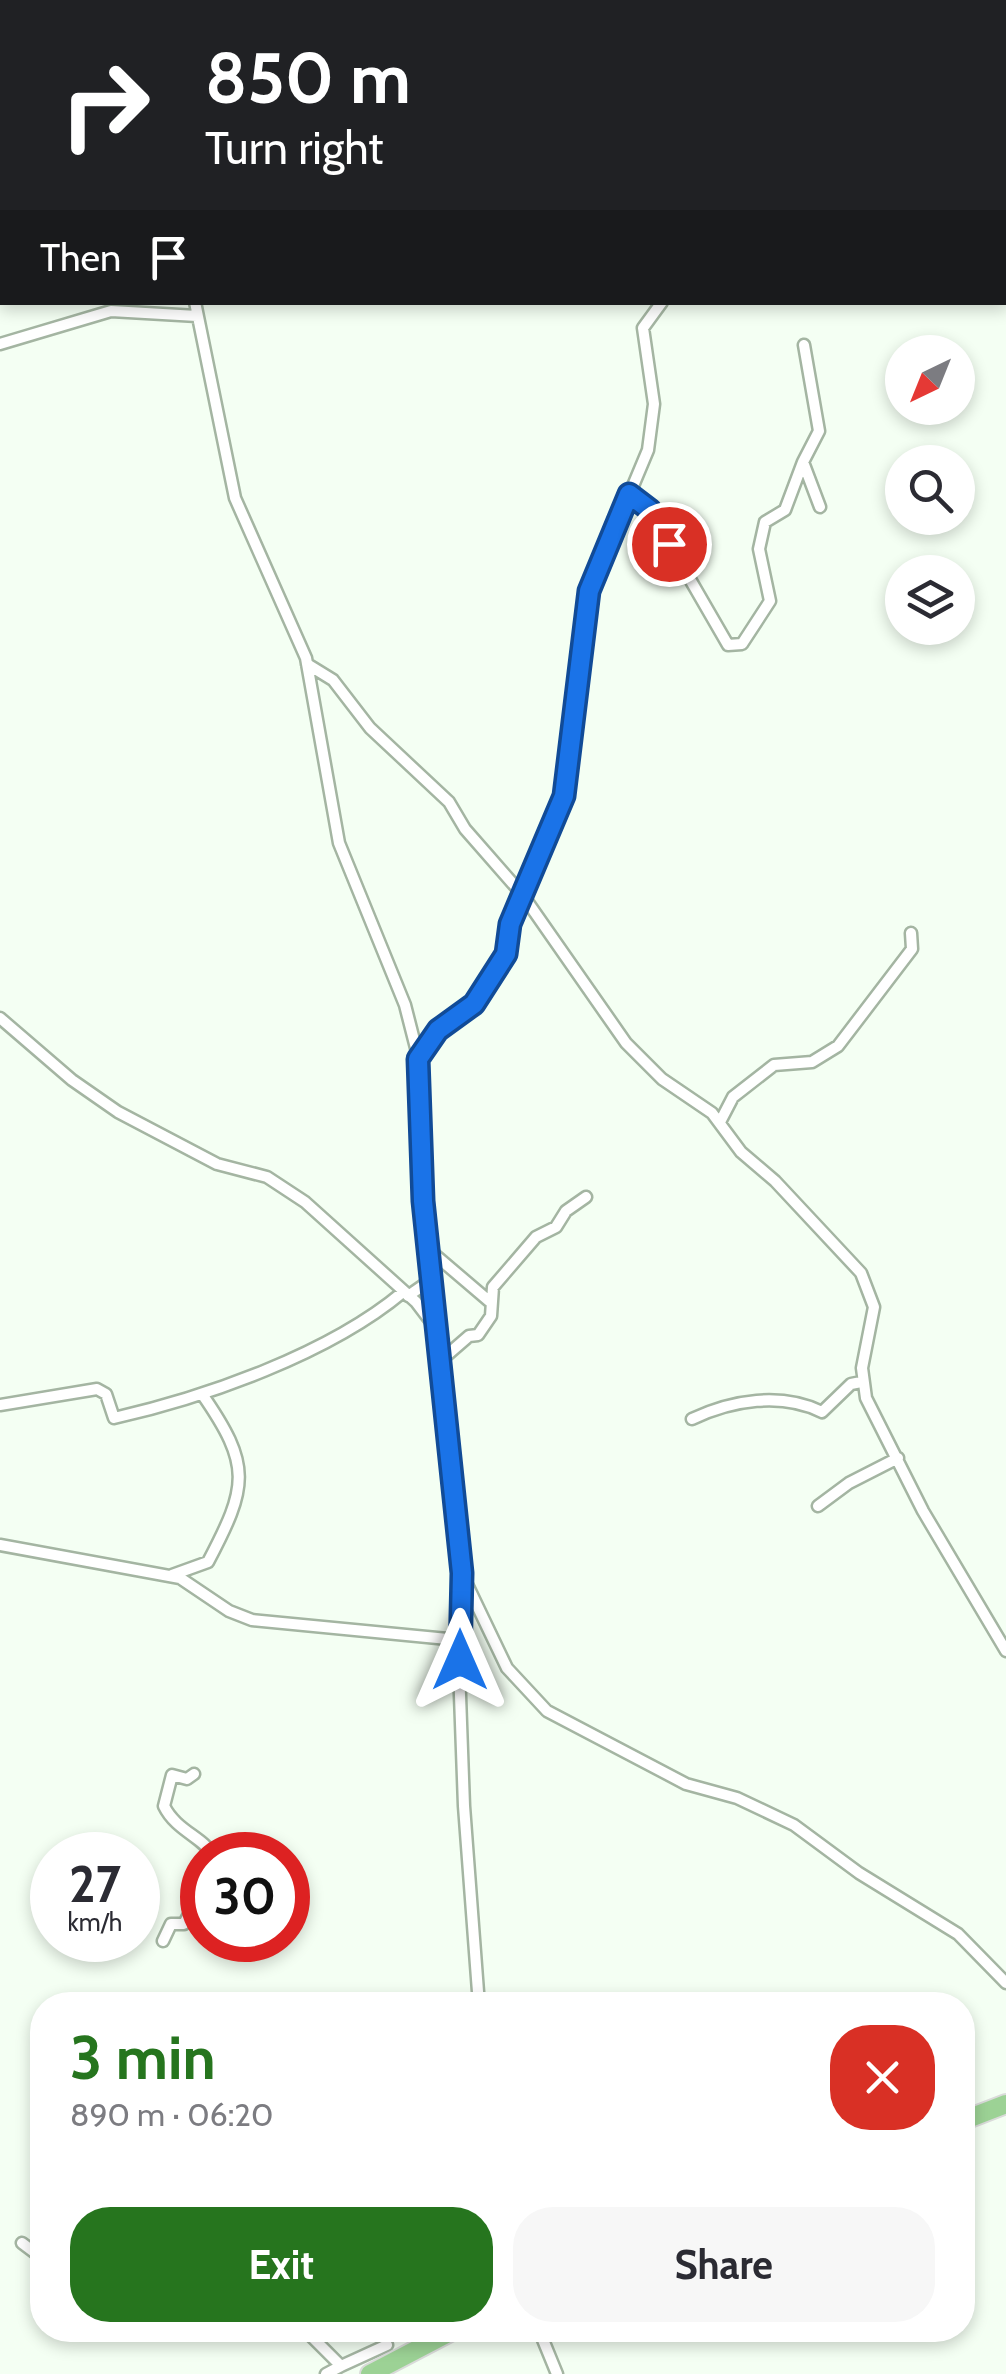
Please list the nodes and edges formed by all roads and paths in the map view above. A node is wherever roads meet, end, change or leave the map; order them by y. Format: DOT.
graph roads {
  1 [pos="195,305"];
  2 [pos="660,305"];
  3 [pos="197,316"];
  4 [pos="0,344"];
  5 [pos="804,345"];
  6 [pos="803,462"];
  7 [pos="629,494"];
  8 [pos="820,507"];
  9 [pos="307,664"];
  10 [pos="522,894"];
  11 [pos="911,933"];
  12 [pos="0,1018"];
  13 [pos="418,1059"];
  14 [pos="720,1122"];
  15 [pos="586,1197"];
  16 [pos="428,1248"];
  17 [pos="431,1280"];
  18 [pos="405,1294"];
  19 [pos="489,1301"];
  20 [pos="435,1328"];
  21 [pos="439,1362"];
  22 [pos="861,1382"];
  23 [pos="202,1394"];
  24 [pos="0,1405"];
  25 [pos="692,1419"];
  26 [pos="898,1458"];
  27 [pos="818,1506"];
  28 [pos="0,1545"];
  29 [pos="204,1564"];
  30 [pos="462,1573"];
  31 [pos="166,1576"];
  32 [pos="199,1590"];
  33 [pos="458,1640"];
  34 [pos="1006,1651"];
  35 [pos="194,1774"];
  36 [pos="182,1832"];
  37 [pos="180,1922"];
  38 [pos="164,1941"];
  39 [pos="1006,1983"];
  40 [pos="478,1992"];
  41 [pos="1006,2104"];
  42 [pos="975,2116"];
  43 [pos="22,2243"];
  44 [pos="30,2249"];
  45 [pos="317,2342"];
  46 [pos="386,2342"];
  47 [pos="421,2342"];
  48 [pos="544,2342"];
  49 [pos="391,2353"];
  50 [pos="341,2366"];
  51 [pos="326,2374"];
  52 [pos="370,2374"];
  53 [pos="557,2374"];
  1 -- 3 [label="street"];
  2 -- 7 [label="street"];
  3 -- 4 [label="street"];
  3 -- 9 [label="street"];
  5 -- 6 [label="street"];
  6 -- 7 [label="street"];
  6 -- 8 [label="street"];
  7 -- 10 [label="street"];
  9 -- 10 [label="street"];
  9 -- 13 [label="street"];
  10 -- 13 [label="street"];
  10 -- 14 [label="street"];
  11 -- 14 [label="street"];
  12 -- 18 [label="street"];
  13 -- 16 [label="street"];
  14 -- 22 [label="street"];
  15 -- 19 [label="street"];
  16 -- 17 [label="street"];
  16 -- 19 [label="street"];
  17 -- 18 [label="street"];
  17 -- 20 [label="street"];
  18 -- 20 [label="street"];
  18 -- 23 [label="street"];
  19 -- 21 [label="street"];
  20 -- 21 [label="street"];
  21 -- 30 [label="street"];
  22 -- 25 [label="street"];
  22 -- 26 [label="street"];
  23 -- 24 [label="street"];
  23 -- 29 [label="street"];
  26 -- 27 [label="street"];
  26 -- 34 [label="street"];
  28 -- 31 [label="street"];
  29 -- 31 [label="street"];
  29 -- 32 [label="street"];
  30 -- 33 [label="street"];
  30 -- 39 [label="street"];
  31 -- 32 [label="street"];
  32 -- 33 [label="street"];
  33 -- 40 [label="street"];
  35 -- 36 [label="street"];
  37 -- 38 [label="street"];
  41 -- 42 [label="highway"];
  43 -- 44 [label="street"];
  45 -- 50 [label="street"];
  46 -- 49 [label="street"];
  47 -- 49 [label="highway"];
  48 -- 53 [label="street"];
  49 -- 50 [label="street"];
  49 -- 52 [label="highway"];
  50 -- 51 [label="street"];
}
